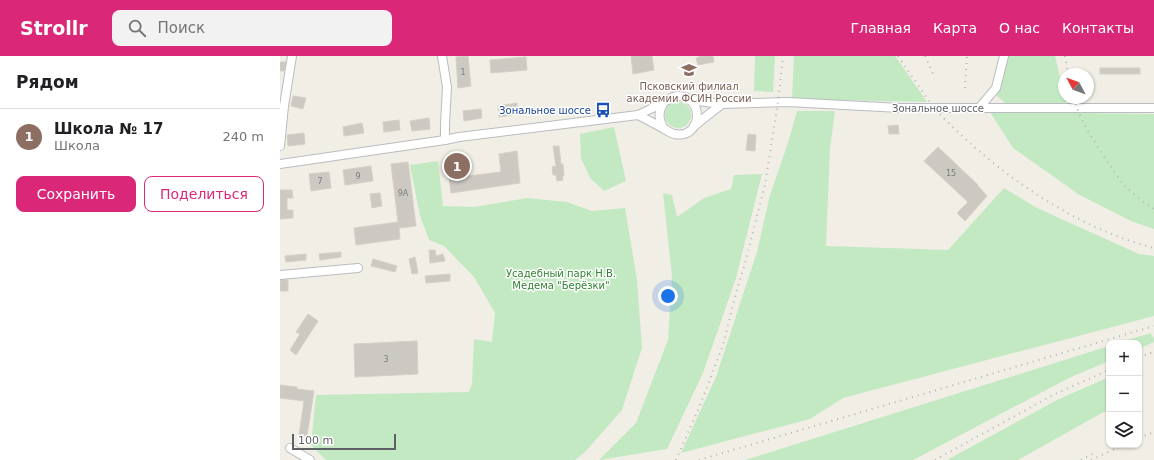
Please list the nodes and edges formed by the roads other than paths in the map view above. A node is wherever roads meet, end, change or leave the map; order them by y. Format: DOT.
graph roads {
  1 [pos="292,56"];
  2 [pos="434,56"];
  3 [pos="1004,56"];
  4 [pos="443,58"];
  5 [pos="689,100"];
  6 [pos="664,102"];
  7 [pos="722,104"];
  8 [pos="979,108"];
  9 [pos="1154,108"];
  10 [pos="638,115"];
  11 [pos="694,126"];
  12 [pos="665,129"];
  13 [pos="445,140"];
  14 [pos="280,146"];
  15 [pos="280,164"];
  16 [pos="358,268"];
  17 [pos="280,275"];
  18 [pos="290,448"];
  19 [pos="310,460"];
  1 -- 14 [label="street"];
  2 -- 4 [label="street"];
  3 -- 8 [label="street"];
  4 -- 13 [label="street"];
  5 -- 6 [label="street, Зональное шоссе"];
  5 -- 7 [label="street, Зональное шоссе"];
  5 -- 11 [label="street"];
  6 -- 10 [label="street, Зональное шоссе"];
  6 -- 12 [label="street"];
  7 -- 8 [label="street, Зональное шоссе"];
  7 -- 11 [label="street"];
  8 -- 9 [label="street, Зональное шоссе"];
  10 -- 12 [label="street"];
  10 -- 13 [label="street, Зональное шоссе"];
  11 -- 12 [label="street"];
  13 -- 15 [label="street, Зональное шоссе"];
  16 -- 17 [label="street"];
  18 -- 19 [label="street"];
}
